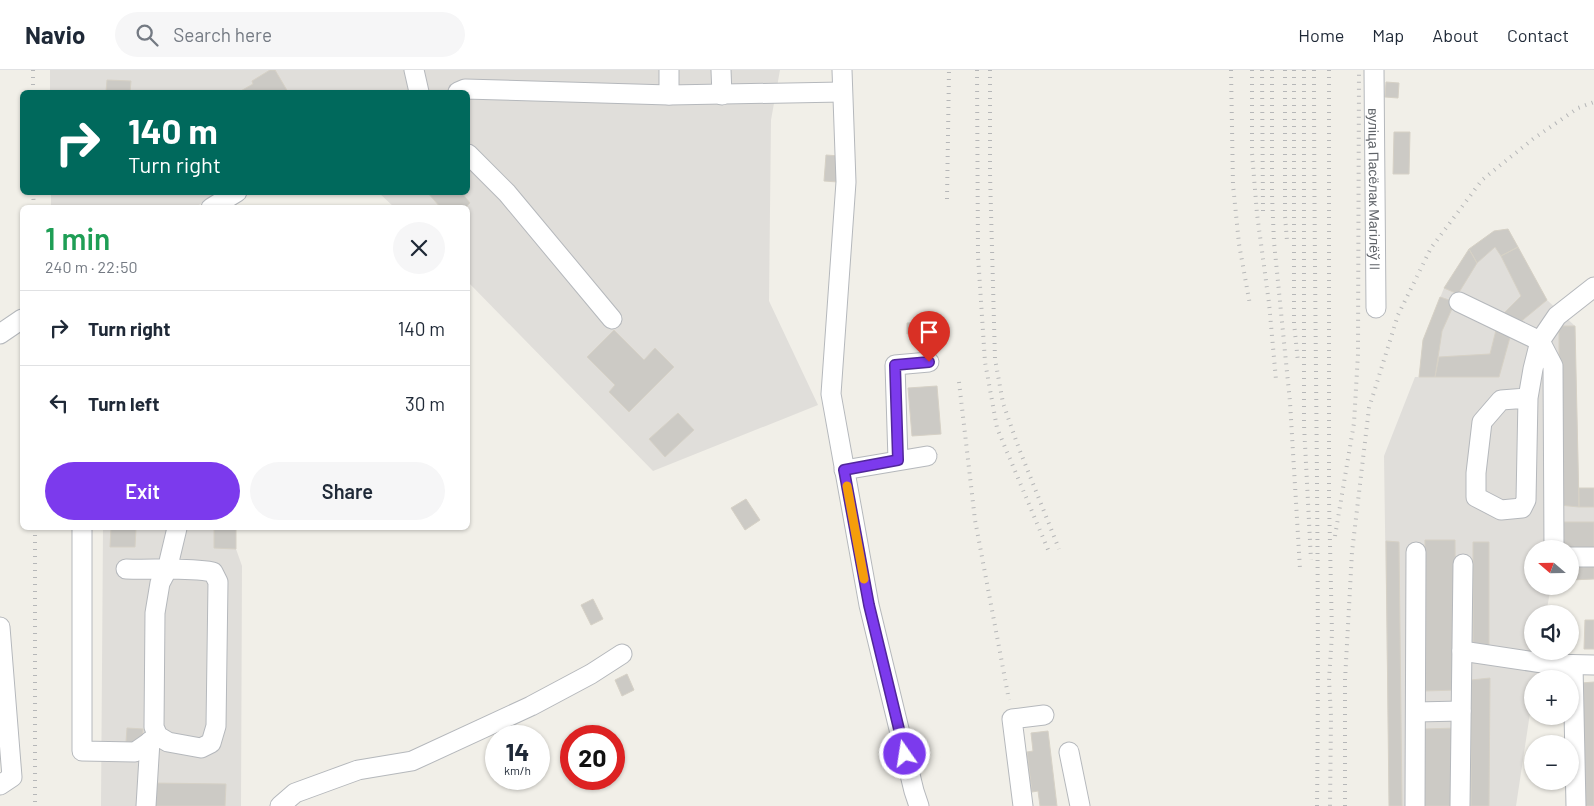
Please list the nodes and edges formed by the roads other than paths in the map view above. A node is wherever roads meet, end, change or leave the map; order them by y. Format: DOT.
graph roads {
  1 [pos="414,70"];
  2 [pos="669,70"];
  3 [pos="721,70"];
  4 [pos="842,70"];
  5 [pos="1374,70"];
  6 [pos="419,90"];
  7 [pos="463,90"];
  8 [pos="842,92"];
  9 [pos="669,95"];
  10 [pos="722,95"];
  11 [pos="470,156"];
  12 [pos="232,195"];
  13 [pos="216,205"];
  14 [pos="1594,287"];
  15 [pos="1459,302"];
  16 [pos="1376,308"];
  17 [pos="20,319"];
  18 [pos="612,319"];
  19 [pos="0,334"];
  20 [pos="1540,341"];
  21 [pos="929,362"];
  22 [pos="1528,398"];
  23 [pos="927,456"];
  24 [pos="898,460"];
  25 [pos="844,470"];
  26 [pos="82,530"];
  27 [pos="177,530"];
  28 [pos="1554,540"];
  29 [pos="1416,552"];
  30 [pos="1579,557"];
  31 [pos="1594,557"];
  32 [pos="1463,564"];
  33 [pos="126,570"];
  34 [pos="167,570"];
  35 [pos="0,627"];
  36 [pos="1462,651"];
  37 [pos="622,654"];
  38 [pos="1573,665"];
  39 [pos="1594,665"];
  40 [pos="1416,712"];
  41 [pos="1461,712"];
  42 [pos="1044,715"];
  43 [pos="154,738"];
  44 [pos="1069,752"];
  45 [pos="0,786"];
  46 [pos="146,806"];
  47 [pos="280,806"];
  48 [pos="920,806"];
  49 [pos="1023,806"];
  50 [pos="1080,806"];
  51 [pos="1415,806"];
  52 [pos="1460,806"];
  53 [pos="1576,806"];
  1 -- 6 [label="lane"];
  2 -- 9 [label="lane"];
  3 -- 10 [label="lane"];
  4 -- 8 [label="lane"];
  5 -- 16 [label="lane, вуліца Пасёлак Магілёў II"];
  7 -- 9 [label="lane"];
  8 -- 10 [label="lane"];
  8 -- 25 [label="lane"];
  9 -- 10 [label="lane"];
  11 -- 18 [label="lane"];
  12 -- 13 [label="lane"];
  14 -- 20 [label="lane"];
  15 -- 20 [label="lane"];
  17 -- 19 [label="lane"];
  20 -- 22 [label="lane"];
  20 -- 28 [label="lane"];
  21 -- 24 [label="lane"];
  22 -- 22 [label="lane"];
  23 -- 24 [label="lane"];
  24 -- 25 [label="lane"];
  25 -- 48 [label="lane"];
  26 -- 43 [label="lane"];
  27 -- 34 [label="lane"];
  29 -- 40 [label="lane"];
  30 -- 31 [label="lane"];
  32 -- 36 [label="lane"];
  33 -- 34 [label="lane"];
  34 -- 43 [label="lane"];
  34 -- 43 [label="lane"];
  35 -- 45 [label="lane"];
  36 -- 38 [label="lane"];
  36 -- 41 [label="lane"];
  37 -- 47 [label="lane"];
  38 -- 39 [label="lane"];
  38 -- 53 [label="lane"];
  40 -- 41 [label="lane"];
  40 -- 51 [label="lane"];
  41 -- 52 [label="lane"];
  42 -- 49 [label="lane"];
  43 -- 46 [label="lane"];
  44 -- 50 [label="lane"];
}
